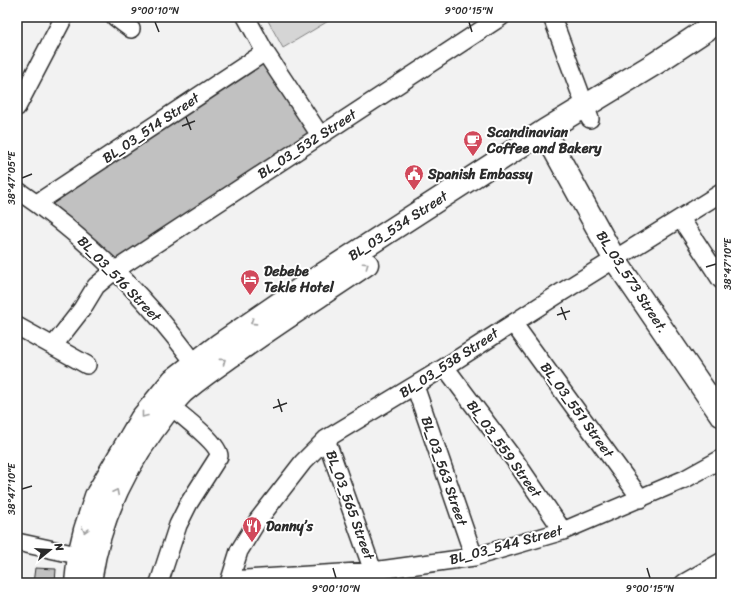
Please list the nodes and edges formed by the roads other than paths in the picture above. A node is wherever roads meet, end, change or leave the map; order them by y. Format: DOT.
graph roads {
  1 [pos="64,17"];
  2 [pos="115,17"];
  3 [pos="246,17"];
  4 [pos="501,17"];
  5 [pos="552,17"];
  6 [pos="721,20"];
  7 [pos="131,29"];
  8 [pos="721,36"];
  9 [pos="265,52"];
  10 [pos="17,107"];
  11 [pos="588,112"];
  12 [pos="320,135"];
  13 [pos="547,138"];
  14 [pos="17,190"];
  15 [pos="721,193"];
  16 [pos="37,203"];
  17 [pos="681,219"];
  18 [pos="615,260"];
  19 [pos="114,271"];
  20 [pos="721,280"];
  21 [pos="513,323"];
  22 [pos="17,326"];
  23 [pos="54,345"];
  24 [pos="87,365"];
  25 [pos="445,368"];
  26 [pos="199,369"];
  27 [pos="415,386"];
  28 [pos="164,401"];
  29 [pos="721,415"];
  30 [pos="326,439"];
  31 [pos="721,459"];
  32 [pos="641,498"];
  33 [pos="563,531"];
  34 [pos="17,542"];
  35 [pos="86,556"];
  36 [pos="474,557"];
  37 [pos="721,562"];
  38 [pos="373,571"];
  39 [pos="711,577"];
  40 [pos="229,582"];
  41 [pos="76,583"];
  42 [pos="89,583"];
  43 [pos="159,583"];
  44 [pos="684,583"];
  1 -- 10 [label="street"];
  2 -- 7 [label="street"];
  3 -- 9 [label="street"];
  4 -- 12 [label="street, BL_03_532 Street"];
  5 -- 11 [label="street"];
  6 -- 11 [label="main road, BL_03_534 Street"];
  8 -- 11 [label="main road, BL_03_534 Street"];
  9 -- 12 [label="street"];
  9 -- 16 [label="street, BL_03_514 Street"];
  11 -- 13 [label="main road, BL_03_534 Street"];
  12 -- 19 [label="street, BL_03_532 Street"];
  13 -- 18 [label="main road, BL_03_573 Street."];
  13 -- 26 [label="main road, BL_03_534 Street"];
  14 -- 16 [label="street, BL_03_516 Street"];
  15 -- 17 [label="street, BL_03_538 Street"];
  16 -- 19 [label="street, BL_03_516 Street"];
  17 -- 18 [label="street, BL_03_538 Street"];
  17 -- 20 [label="street"];
  18 -- 21 [label="street, BL_03_538 Street"];
  18 -- 29 [label="main road, BL_03_573 Street."];
  19 -- 23 [label="street, BL_03_532 Street"];
  19 -- 26 [label="street, BL_03_516 Street"];
  21 -- 25 [label="street, BL_03_538 Street"];
  21 -- 32 [label="street, BL_03_551 Street"];
  22 -- 23 [label="street"];
  23 -- 24 [label="street"];
  25 -- 27 [label="street, BL_03_538 Street"];
  25 -- 33 [label="street, BL_03_559 Street"];
  26 -- 28 [label="main road, BL_03_534 Street"];
  27 -- 30 [label="street, BL_03_538 Street"];
  27 -- 36 [label="street, BL_03_563 Street"];
  28 -- 35 [label="main road, BL_03_534 Street"];
  28 -- 43 [label="street"];
  30 -- 38 [label="street, BL_03_565 Street"];
  30 -- 40 [label="street, BL_03_538 Street"];
  31 -- 32 [label="street, BL_03_544 Street"];
  32 -- 33 [label="street, BL_03_544 Street"];
  33 -- 36 [label="street, BL_03_544 Street"];
  34 -- 35 [label="street"];
  35 -- 41 [label="main road, BL_03_534 Street"];
  35 -- 42 [label="main road, BL_03_534 Street"];
  36 -- 38 [label="street, BL_03_544 Street"];
  37 -- 39 [label="street"];
  38 -- 40 [label="street, BL_03_544 Street"];
  39 -- 44 [label="street"];
}
